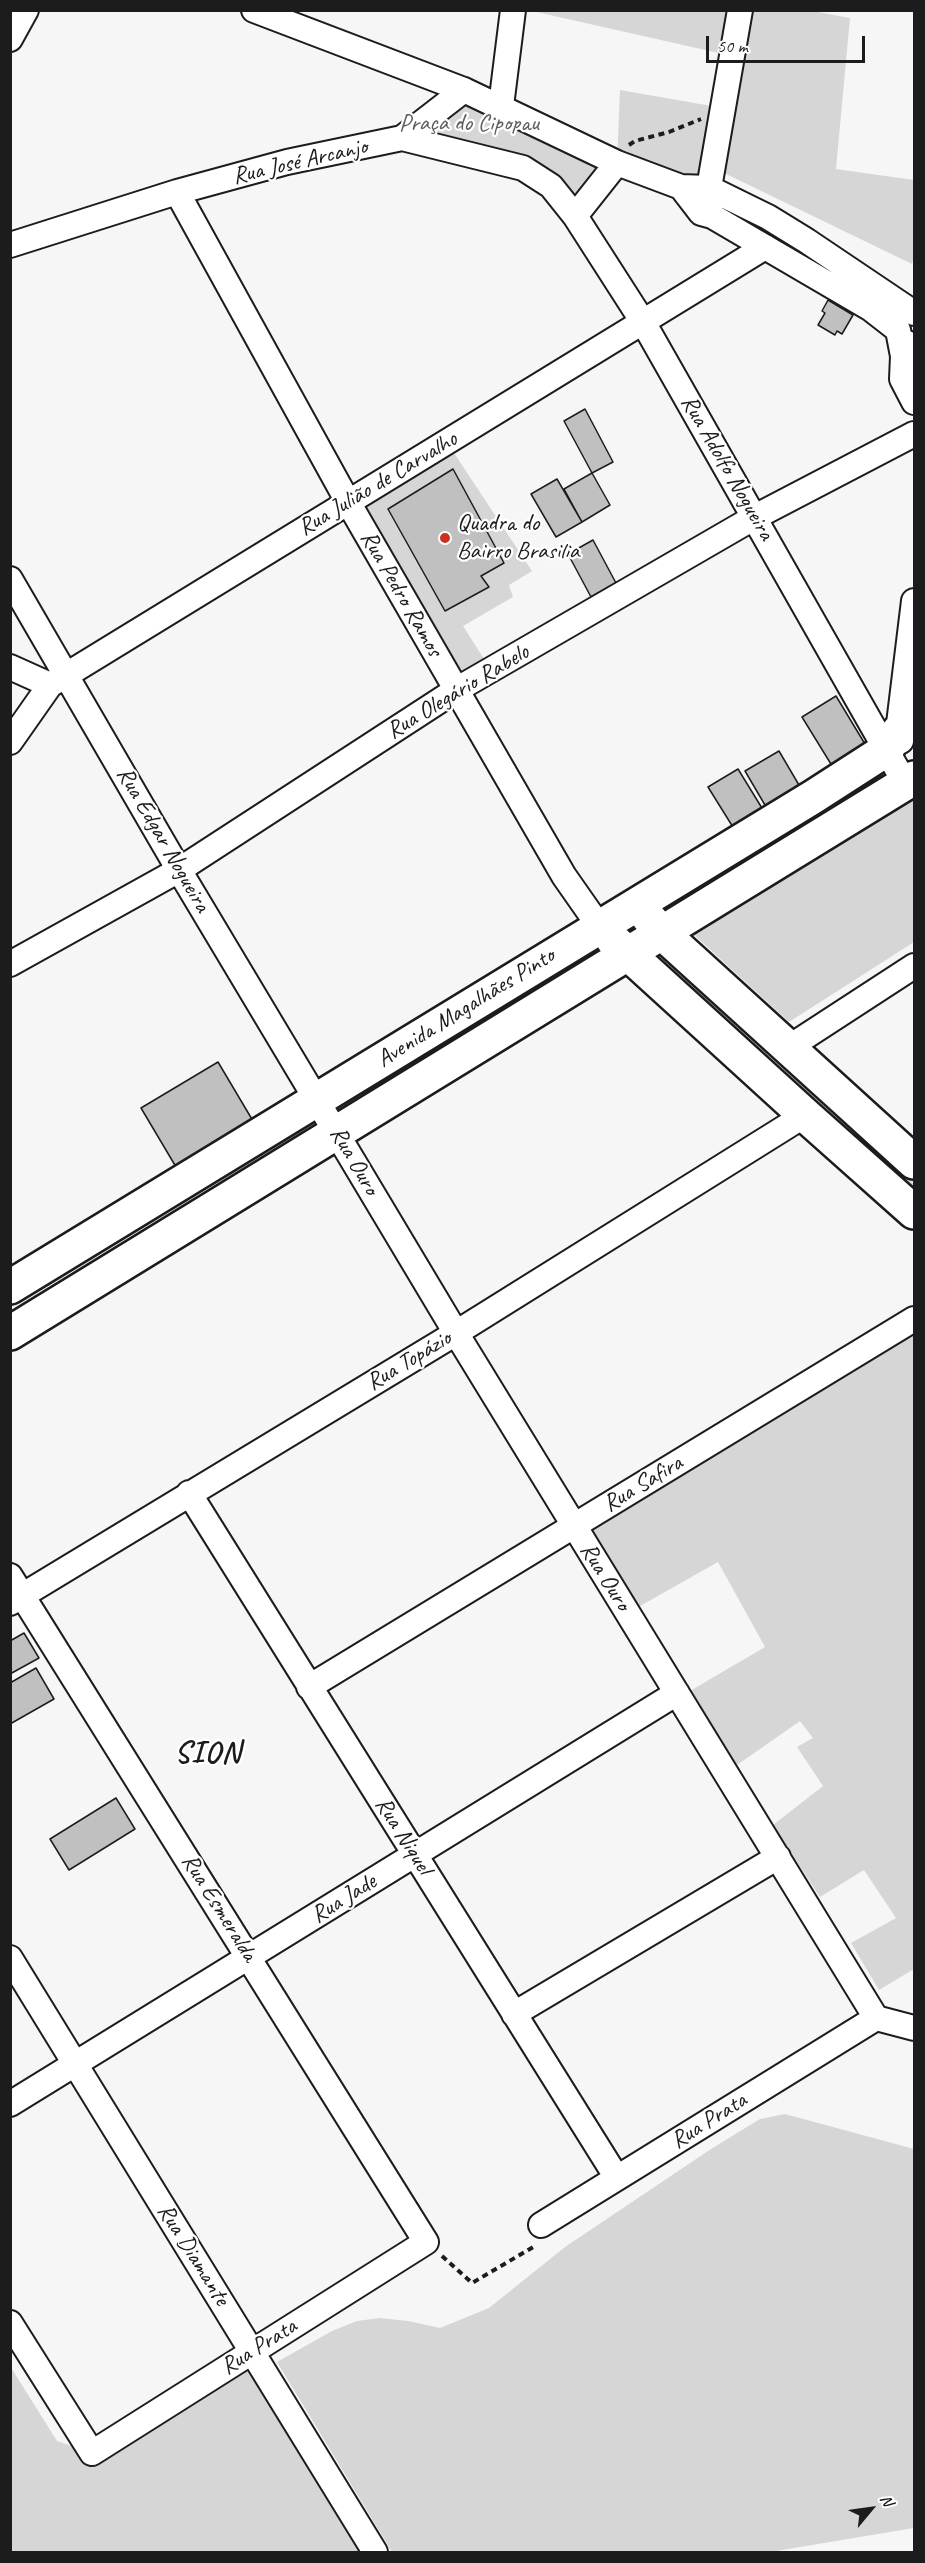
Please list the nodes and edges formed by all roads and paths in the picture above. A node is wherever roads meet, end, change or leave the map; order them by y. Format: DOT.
graph roads {
  1 [pos="26,10"];
  2 [pos="254,10"];
  3 [pos="513,10"];
  4 [pos="740,10"];
  5 [pos="10,39"];
  6 [pos="464,90"];
  7 [pos="501,106"];
  8 [pos="723,108"];
  9 [pos="402,138"];
  10 [pos="620,156"];
  11 [pos="681,187"];
  12 [pos="710,188"];
  13 [pos="177,192"];
  14 [pos="575,216"];
  15 [pos="712,216"];
  16 [pos="10,245"];
  17 [pos="765,246"];
  18 [pos="914,319"];
  19 [pos="643,322"];
  20 [pos="903,356"];
  21 [pos="915,402"];
  22 [pos="915,434"];
  23 [pos="348,502"];
  24 [pos="755,517"];
  25 [pos="10,579"];
  26 [pos="915,601"];
  27 [pos="10,667"];
  28 [pos="58,680"];
  29 [pos="456,690"];
  30 [pos="900,735"];
  31 [pos="10,742"];
  32 [pos="911,780"];
  33 [pos="179,870"];
  34 [pos="636,904"];
  35 [pos="599,926"];
  36 [pos="662,932"];
  37 [pos="628,954"];
  38 [pos="10,964"];
  39 [pos="915,966"];
  40 [pos="432,1029"];
  41 [pos="788,1048"];
  42 [pos="450,1063"];
  43 [pos="318,1099"];
  44 [pos="805,1116"];
  45 [pos="337,1132"];
  46 [pos="915,1162"];
  47 [pos="915,1212"];
  48 [pos="10,1287"];
  49 [pos="915,1319"];
  50 [pos="10,1333"];
  51 [pos="456,1333"];
  52 [pos="189,1493"];
  53 [pos="574,1526"];
  54 [pos="14,1591"];
  55 [pos="309,1687"];
  56 [pos="677,1693"];
  57 [pos="415,1855"];
  58 [pos="778,1857"];
  59 [pos="250,1957"];
  60 [pos="10,1958"];
  61 [pos="514,2014"];
  62 [pos="876,2018"];
  63 [pos="915,2028"];
  64 [pos="76,2064"];
  65 [pos="10,2104"];
  66 [pos="617,2178"];
  67 [pos="542,2225"];
  68 [pos="426,2242"];
  69 [pos="10,2323"];
  70 [pos="252,2352"];
  71 [pos="375,2553"];
  1 -- 5 [label="street"];
  2 -- 6 [label="street"];
  3 -- 7 [label="street"];
  4 -- 8 [label="street"];
  6 -- 7 [label="street"];
  6 -- 9 [label="street"];
  7 -- 10 [label="street"];
  8 -- 10 [label="path"];
  8 -- 12 [label="street"];
  9 -- 13 [label="street, Rua José Arcanjo"];
  9 -- 14 [label="street, Rua José Arcanjo"];
  10 -- 11 [label="street"];
  10 -- 14 [label="street"];
  11 -- 12 [label="street"];
  11 -- 15 [label="street"];
  12 -- 15 [label="street"];
  12 -- 18 [label="street"];
  13 -- 16 [label="street, Rua José Arcanjo"];
  13 -- 23 [label="street, Rua Pedro Ramos"];
  14 -- 19 [label="street, Rua Adolfo Nogueira"];
  15 -- 17 [label="street"];
  17 -- 19 [label="street, Rua Julião de Carvalho"];
  17 -- 20 [label="street"];
  18 -- 20 [label="street"];
  19 -- 23 [label="street, Rua Julião de Carvalho"];
  19 -- 24 [label="street, Rua Adolfo Nogueira"];
  20 -- 21 [label="street"];
  22 -- 24 [label="street, Rua Olegário Rabelo"];
  23 -- 28 [label="street, Rua Julião de Carvalho"];
  23 -- 29 [label="street, Rua Pedro Ramos"];
  24 -- 29 [label="street, Rua Olegário Rabelo"];
  24 -- 30 [label="street, Rua Adolfo Nogueira"];
  25 -- 28 [label="street, Rua Edgar Nogueira"];
  26 -- 30 [label="street"];
  27 -- 28 [label="street"];
  28 -- 31 [label="street, Rua Julião de Carvalho"];
  28 -- 33 [label="street, Rua Edgar Nogueira"];
  29 -- 33 [label="street, Rua Olegário Rabelo"];
  29 -- 35 [label="street, Rua Pedro Ramos"];
  30 -- 32 [label="street"];
  30 -- 34 [label="main road, Avenida Magalhães Pinto"];
  32 -- 36 [label="main road, Avenida Magalhães Pinto"];
  33 -- 38 [label="street, Rua Olegário Rabelo"];
  33 -- 43 [label="street, Rua Edgar Nogueira"];
  34 -- 35 [label="main road, Avenida Magalhães Pinto"];
  34 -- 36 [label="main road"];
  35 -- 37 [label="main road"];
  35 -- 40 [label="main road, Avenida Magalhães Pinto"];
  36 -- 37 [label="main road, Avenida Magalhães Pinto"];
  36 -- 41 [label="main road"];
  37 -- 42 [label="main road, Avenida Magalhães Pinto"];
  37 -- 44 [label="main road"];
  39 -- 41 [label="street"];
  40 -- 42 [label="main road"];
  40 -- 43 [label="main road, Avenida Magalhães Pinto"];
  41 -- 46 [label="main road"];
  42 -- 45 [label="main road, Avenida Magalhães Pinto"];
  43 -- 45 [label="street, Rua Ouro"];
  43 -- 48 [label="main road, Avenida Magalhães Pinto"];
  44 -- 47 [label="main road"];
  44 -- 51 [label="street, Rua Topázio"];
  45 -- 50 [label="main road, Avenida Magalhães Pinto"];
  45 -- 51 [label="street, Rua Ouro"];
  49 -- 53 [label="street, Rua Safira"];
  51 -- 52 [label="street, Rua Topázio"];
  51 -- 53 [label="street, Rua Ouro"];
  52 -- 54 [label="street, Rua Topázio"];
  52 -- 55 [label="street, Rua Niquel"];
  53 -- 55 [label="street, Rua Safira"];
  53 -- 56 [label="street, Rua Ouro"];
  54 -- 59 [label="street, Rua Esmeralda"];
  55 -- 57 [label="street, Rua Niquel"];
  56 -- 57 [label="street, Rua Jade"];
  56 -- 58 [label="street, Rua Ouro"];
  57 -- 59 [label="street, Rua Jade"];
  57 -- 61 [label="street, Rua Niquel"];
  58 -- 61 [label="street"];
  58 -- 62 [label="street, Rua Ouro"];
  59 -- 64 [label="street, Rua Jade"];
  59 -- 68 [label="street, Rua Esmeralda"];
  60 -- 64 [label="street, Rua Diamante"];
  61 -- 66 [label="street, Rua Niquel"];
  62 -- 63 [label="street"];
  62 -- 66 [label="street, Rua Prata"];
  64 -- 65 [label="street, Rua Jade"];
  64 -- 70 [label="street, Rua Diamante"];
  66 -- 67 [label="street, Rua Prata"];
  67 -- 68 [label="path"];
  68 -- 70 [label="street, Rua Prata"];
  69 -- 70 [label="street, Rua Prata"];
  70 -- 71 [label="street, Rua Diamante"];
}
